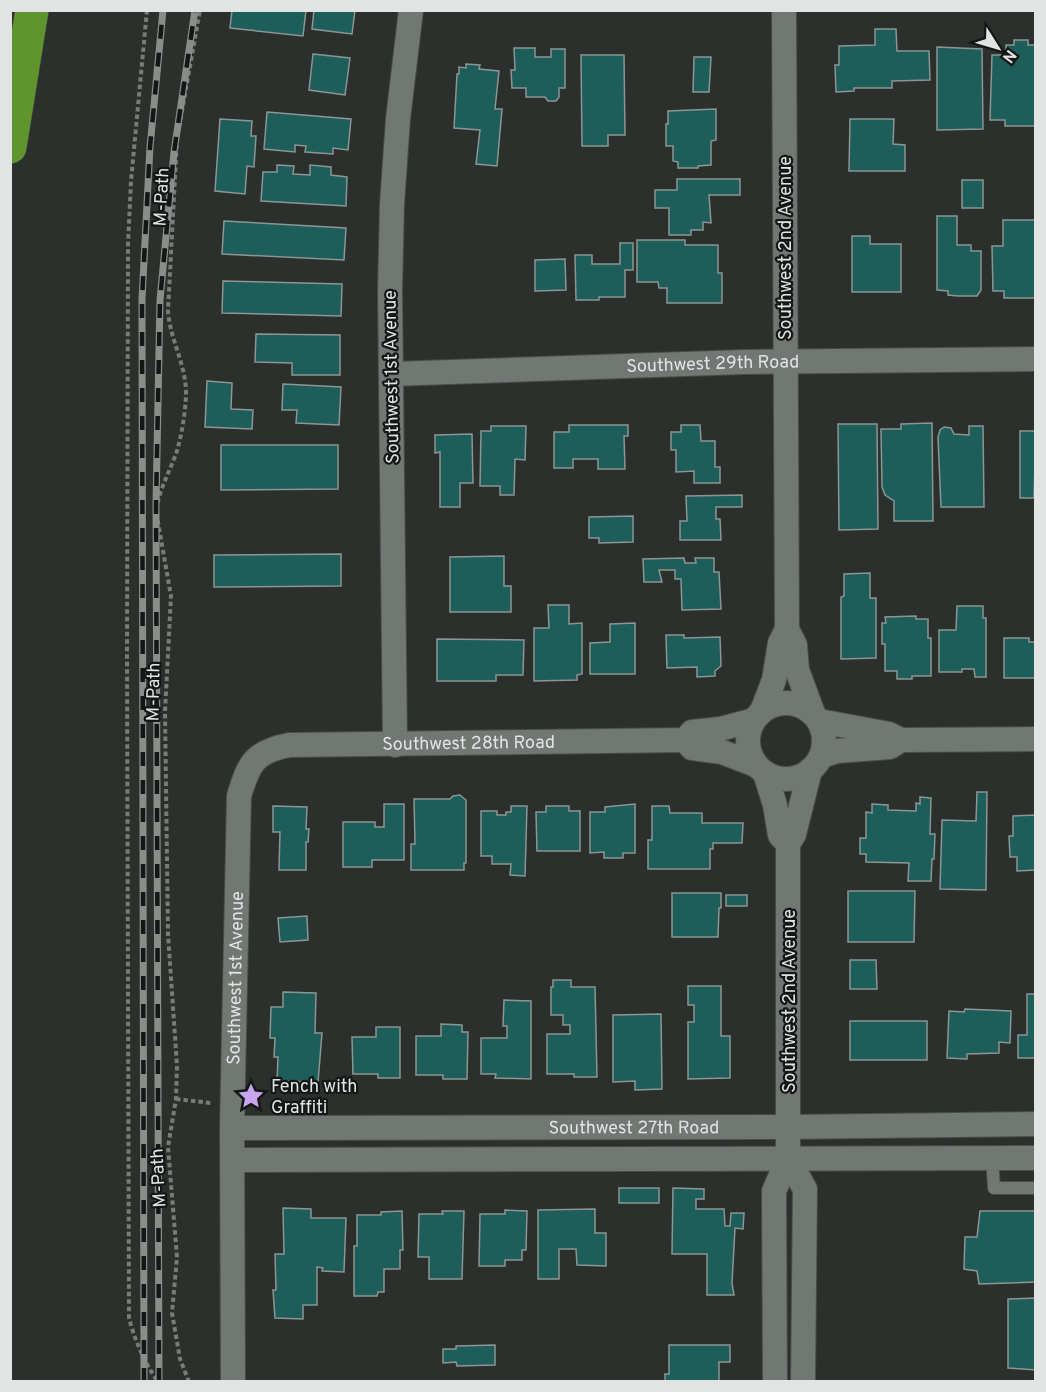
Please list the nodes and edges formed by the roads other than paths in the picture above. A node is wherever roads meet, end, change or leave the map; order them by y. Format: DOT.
graph roads {
  1 [pos="32,10"];
  2 [pos="411,10"];
  3 [pos="784,10"];
  4 [pos="10,147"];
  5 [pos="1035,359"];
  6 [pos="785,361"];
  7 [pos="391,374"];
  8 [pos="787,629"];
  9 [pos="758,715"];
  10 [pos="816,717"];
  11 [pos="1035,739"];
  12 [pos="685,740"];
  13 [pos="901,740"];
  14 [pos="395,745"];
  15 [pos="256,759"];
  16 [pos="816,763"];
  17 [pos="760,769"];
  18 [pos="788,844"];
  19 [pos="1035,1124"];
  20 [pos="789,1127"];
  21 [pos="232,1128"];
  22 [pos="992,1158"];
  23 [pos="1035,1158"];
  24 [pos="788,1159"];
  25 [pos="232,1160"];
  26 [pos="1035,1188"];
  27 [pos="233,1382"];
  28 [pos="775,1382"];
  29 [pos="803,1382"];
  1 -- 4 [label="highway"];
  2 -- 7 [label="street, Southwest 1st Avenue"];
  3 -- 6 [label="street, Southwest 2nd Avenue"];
  5 -- 6 [label="street, Southwest 29th Road"];
  6 -- 7 [label="street, Southwest 29th Road"];
  6 -- 8 [label="street, Southwest 2nd Avenue"];
  7 -- 14 [label="street, Southwest 1st Avenue"];
  8 -- 9 [label="street, Southwest 2nd Avenue"];
  8 -- 10 [label="street, Southwest 2nd Avenue"];
  9 -- 10 [label="street"];
  9 -- 12 [label="street, Southwest 28th Road"];
  9 -- 17 [label="street"];
  10 -- 13 [label="street"];
  10 -- 16 [label="street"];
  11 -- 13 [label="street"];
  12 -- 14 [label="street, Southwest 28th Road"];
  12 -- 17 [label="street, Southwest 28th Road"];
  13 -- 16 [label="street"];
  14 -- 15 [label="street, Southwest 28th Road"];
  15 -- 21 [label="street, Southwest 1st Avenue"];
  16 -- 17 [label="street"];
  16 -- 18 [label="street, Southwest 2nd Avenue"];
  17 -- 18 [label="street, Southwest 2nd Avenue"];
  18 -- 20 [label="street, Southwest 2nd Avenue"];
  19 -- 20 [label="street, Southwest 27th Road"];
  20 -- 21 [label="street, Southwest 27th Road"];
  20 -- 24 [label="street, Southwest 2nd Avenue"];
  21 -- 25 [label="street, Southwest 1st Avenue"];
  22 -- 23 [label="street, Southwest 27th Road"];
  22 -- 24 [label="street, Southwest 27th Road"];
  22 -- 26 [label="lane"];
  24 -- 25 [label="street, Southwest 27th Road"];
  24 -- 28 [label="street, Southwest 2nd Avenue"];
  24 -- 29 [label="street"];
  25 -- 27 [label="street, Southwest 1st Avenue"];
}
